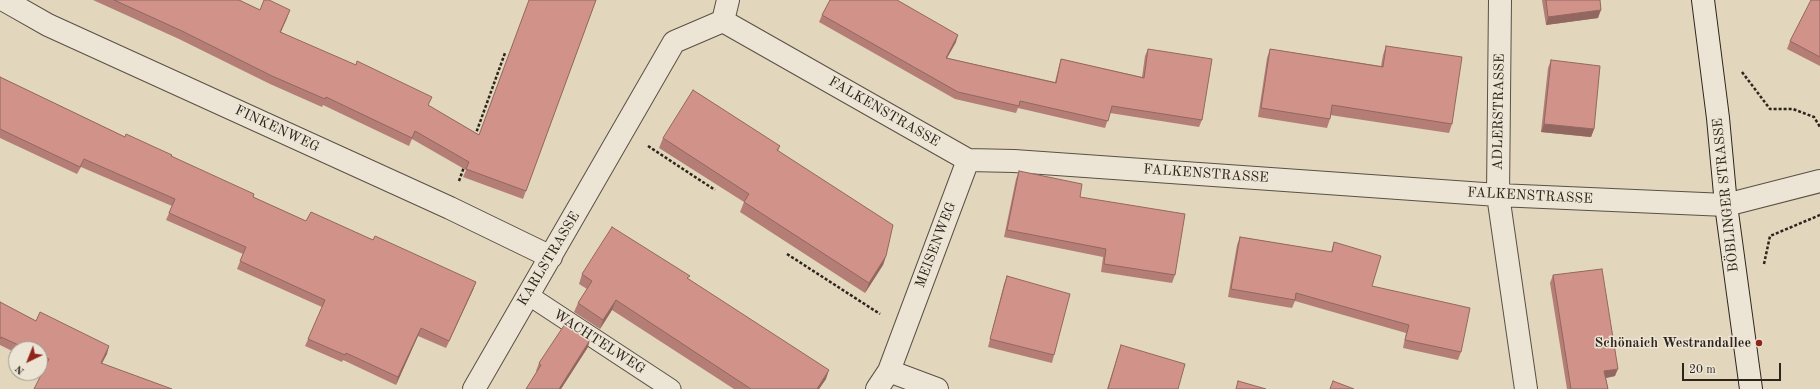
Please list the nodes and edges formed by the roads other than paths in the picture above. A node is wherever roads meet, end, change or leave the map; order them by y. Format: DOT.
graph roads {
  1 [pos="4,0"];
  2 [pos="728,0"];
  3 [pos="1500,0"];
  4 [pos="1703,0"];
  5 [pos="723,22"];
  6 [pos="968,160"];
  7 [pos="1820,181"];
  8 [pos="1498,195"];
  9 [pos="1726,205"];
  10 [pos="551,257"];
  11 [pos="528,295"];
  12 [pos="883,380"];
  13 [pos="474,389"];
  14 [pos="671,389"];
  15 [pos="937,389"];
  16 [pos="1526,389"];
  17 [pos="1751,389"];
  1 -- 10 [label="street, FINKENWEG"];
  2 -- 5 [label="street"];
  3 -- 8 [label="street, ADLERSTRASSE"];
  4 -- 9 [label="street, BÖBLINGER STRASSE"];
  5 -- 6 [label="street, FALKENSTRASSE"];
  5 -- 10 [label="street, KARLSTRASSE"];
  6 -- 8 [label="street, FALKENSTRASSE"];
  6 -- 12 [label="street, MEISENWEG"];
  7 -- 9 [label="street, FALKENSTRASSE"];
  8 -- 9 [label="street, FALKENSTRASSE"];
  8 -- 16 [label="street, ADLERSTRASSE"];
  9 -- 17 [label="street, BÖBLINGER STRASSE"];
  10 -- 11 [label="street, KARLSTRASSE"];
  11 -- 13 [label="street, KARLSTRASSE"];
  11 -- 14 [label="lane, WACHTELWEG"];
  12 -- 15 [label="street"];
}
